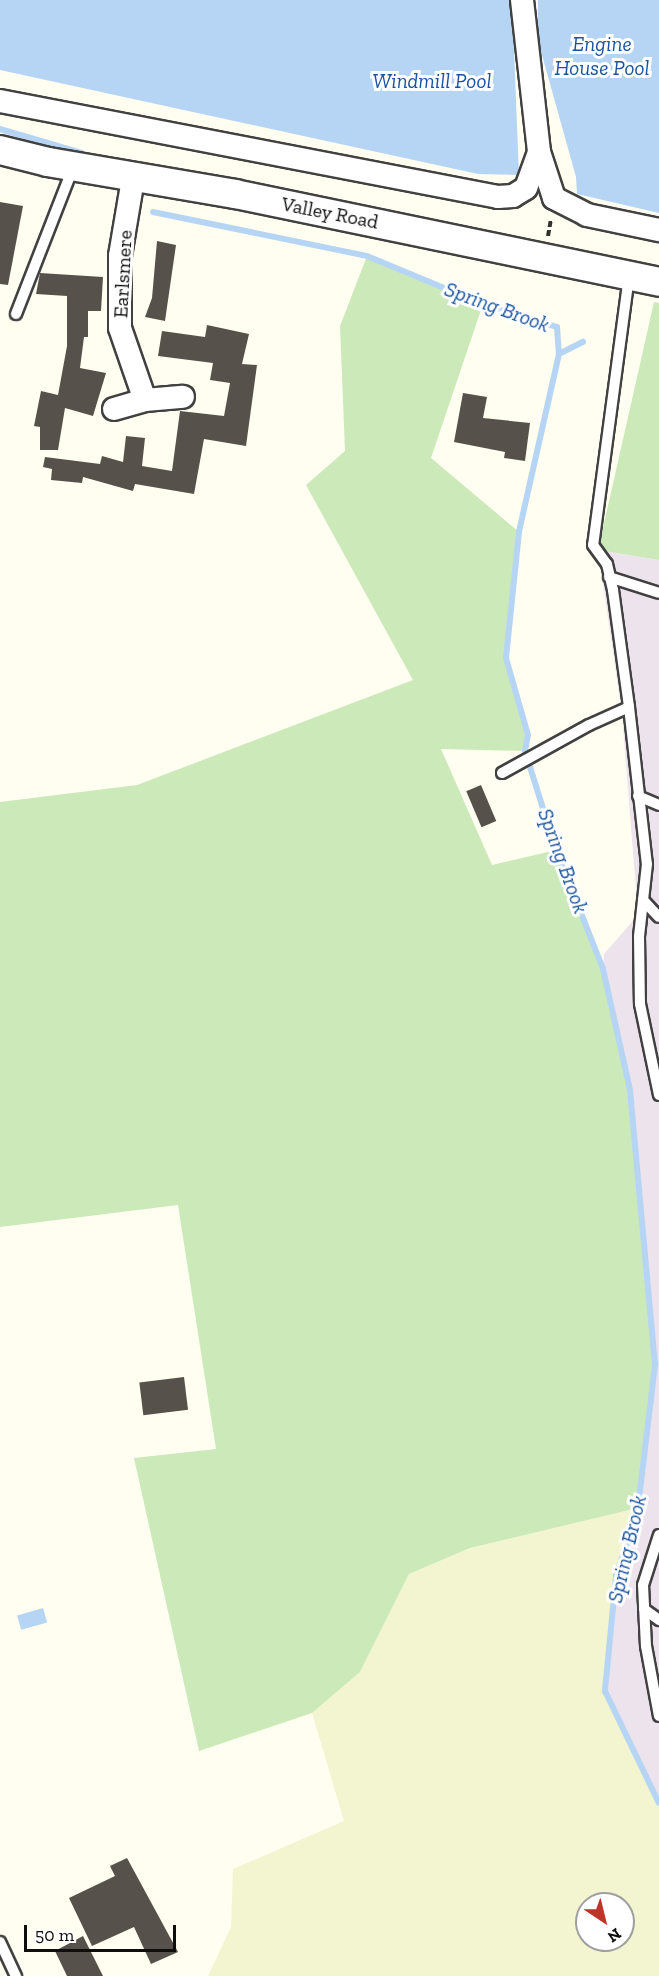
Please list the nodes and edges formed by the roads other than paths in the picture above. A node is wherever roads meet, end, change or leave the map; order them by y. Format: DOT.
graph roads {
  1 [pos="522,0"];
  2 [pos="0,101"];
  3 [pos="0,150"];
  4 [pos="539,152"];
  5 [pos="73,168"];
  6 [pos="133,179"];
  7 [pos="659,230"];
  8 [pos="629,276"];
  9 [pos="659,282"];
  10 [pos="16,314"];
  11 [pos="183,397"];
  12 [pos="145,400"];
  13 [pos="114,409"];
  14 [pos="609,577"];
  15 [pos="659,593"];
  16 [pos="629,707"];
  17 [pos="502,773"];
  18 [pos="638,796"];
  19 [pos="659,805"];
  20 [pos="643,900"];
  21 [pos="659,917"];
  22 [pos="659,1095"];
  23 [pos="659,1536"];
  24 [pos="644,1609"];
  25 [pos="659,1620"];
  26 [pos="646,1646"];
  27 [pos="659,1652"];
  28 [pos="659,1716"];
  29 [pos="0,1942"];
  30 [pos="16,1976"];
  1 -- 4 [label="street"];
  2 -- 4 [label="street"];
  3 -- 5 [label="street, Valley Road"];
  4 -- 7 [label="street"];
  5 -- 6 [label="street, Valley Road"];
  5 -- 10 [label="lane"];
  6 -- 8 [label="street, Valley Road"];
  6 -- 12 [label="street, Earlsmere"];
  8 -- 9 [label="street, Valley Road"];
  8 -- 14 [label="lane"];
  11 -- 12 [label="street"];
  12 -- 13 [label="street"];
  14 -- 15 [label="lane"];
  14 -- 16 [label="lane"];
  16 -- 17 [label="lane"];
  16 -- 18 [label="lane"];
  18 -- 19 [label="lane"];
  18 -- 20 [label="lane"];
  20 -- 21 [label="lane"];
  20 -- 22 [label="lane"];
  23 -- 24 [label="lane"];
  24 -- 25 [label="lane"];
  24 -- 26 [label="lane"];
  26 -- 27 [label="lane"];
  26 -- 28 [label="lane"];
  29 -- 30 [label="lane"];
}
